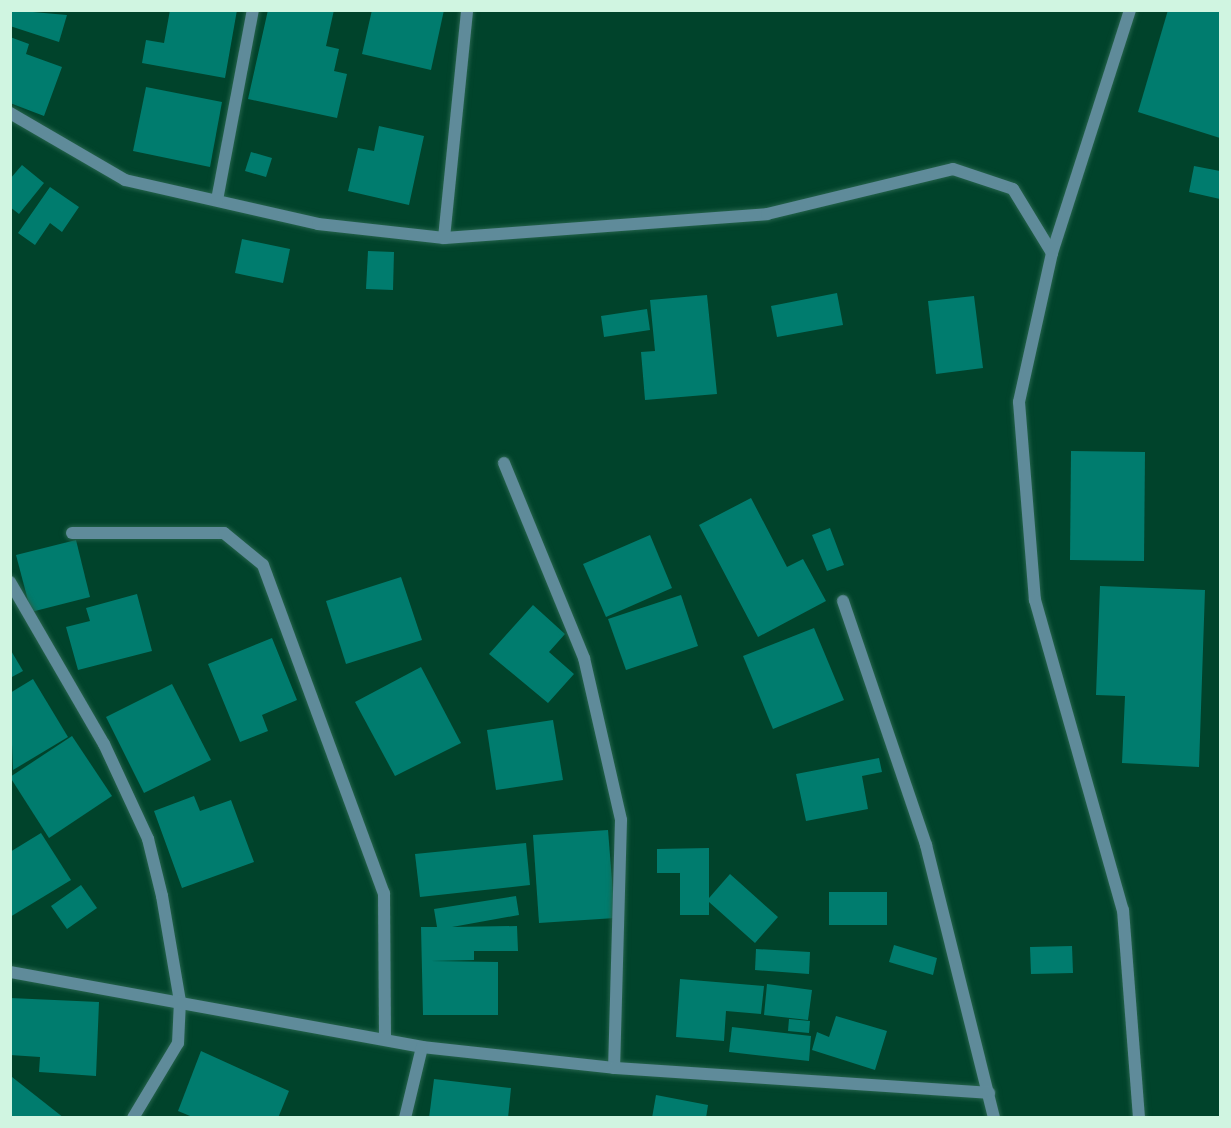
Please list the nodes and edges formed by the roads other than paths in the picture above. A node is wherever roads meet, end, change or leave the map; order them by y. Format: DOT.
graph roads {
  1 [pos="253,10"];
  2 [pos="467,10"];
  3 [pos="1130,10"];
  4 [pos="10,113"];
  5 [pos="217,200"];
  6 [pos="444,238"];
  7 [pos="1052,253"];
  8 [pos="504,463"];
  9 [pos="72,533"];
  10 [pos="10,582"];
  11 [pos="843,602"];
  12 [pos="10,972"];
  13 [pos="180,1001"];
  14 [pos="385,1039"];
  15 [pos="422,1047"];
  16 [pos="614,1068"];
  17 [pos="989,1093"];
  18 [pos="133,1118"];
  19 [pos="405,1118"];
  20 [pos="994,1118"];
  21 [pos="1139,1118"];
  1 -- 5 [label="street"];
  2 -- 6 [label="street"];
  3 -- 7 [label="street"];
  4 -- 5 [label="street"];
  5 -- 6 [label="street"];
  6 -- 7 [label="street"];
  7 -- 21 [label="street"];
  8 -- 16 [label="street"];
  9 -- 14 [label="street"];
  10 -- 13 [label="street"];
  11 -- 17 [label="street"];
  12 -- 13 [label="street"];
  13 -- 14 [label="street"];
  13 -- 18 [label="street"];
  14 -- 15 [label="street"];
  15 -- 16 [label="street"];
  15 -- 19 [label="street"];
  16 -- 17 [label="street"];
  17 -- 20 [label="street"];
}
